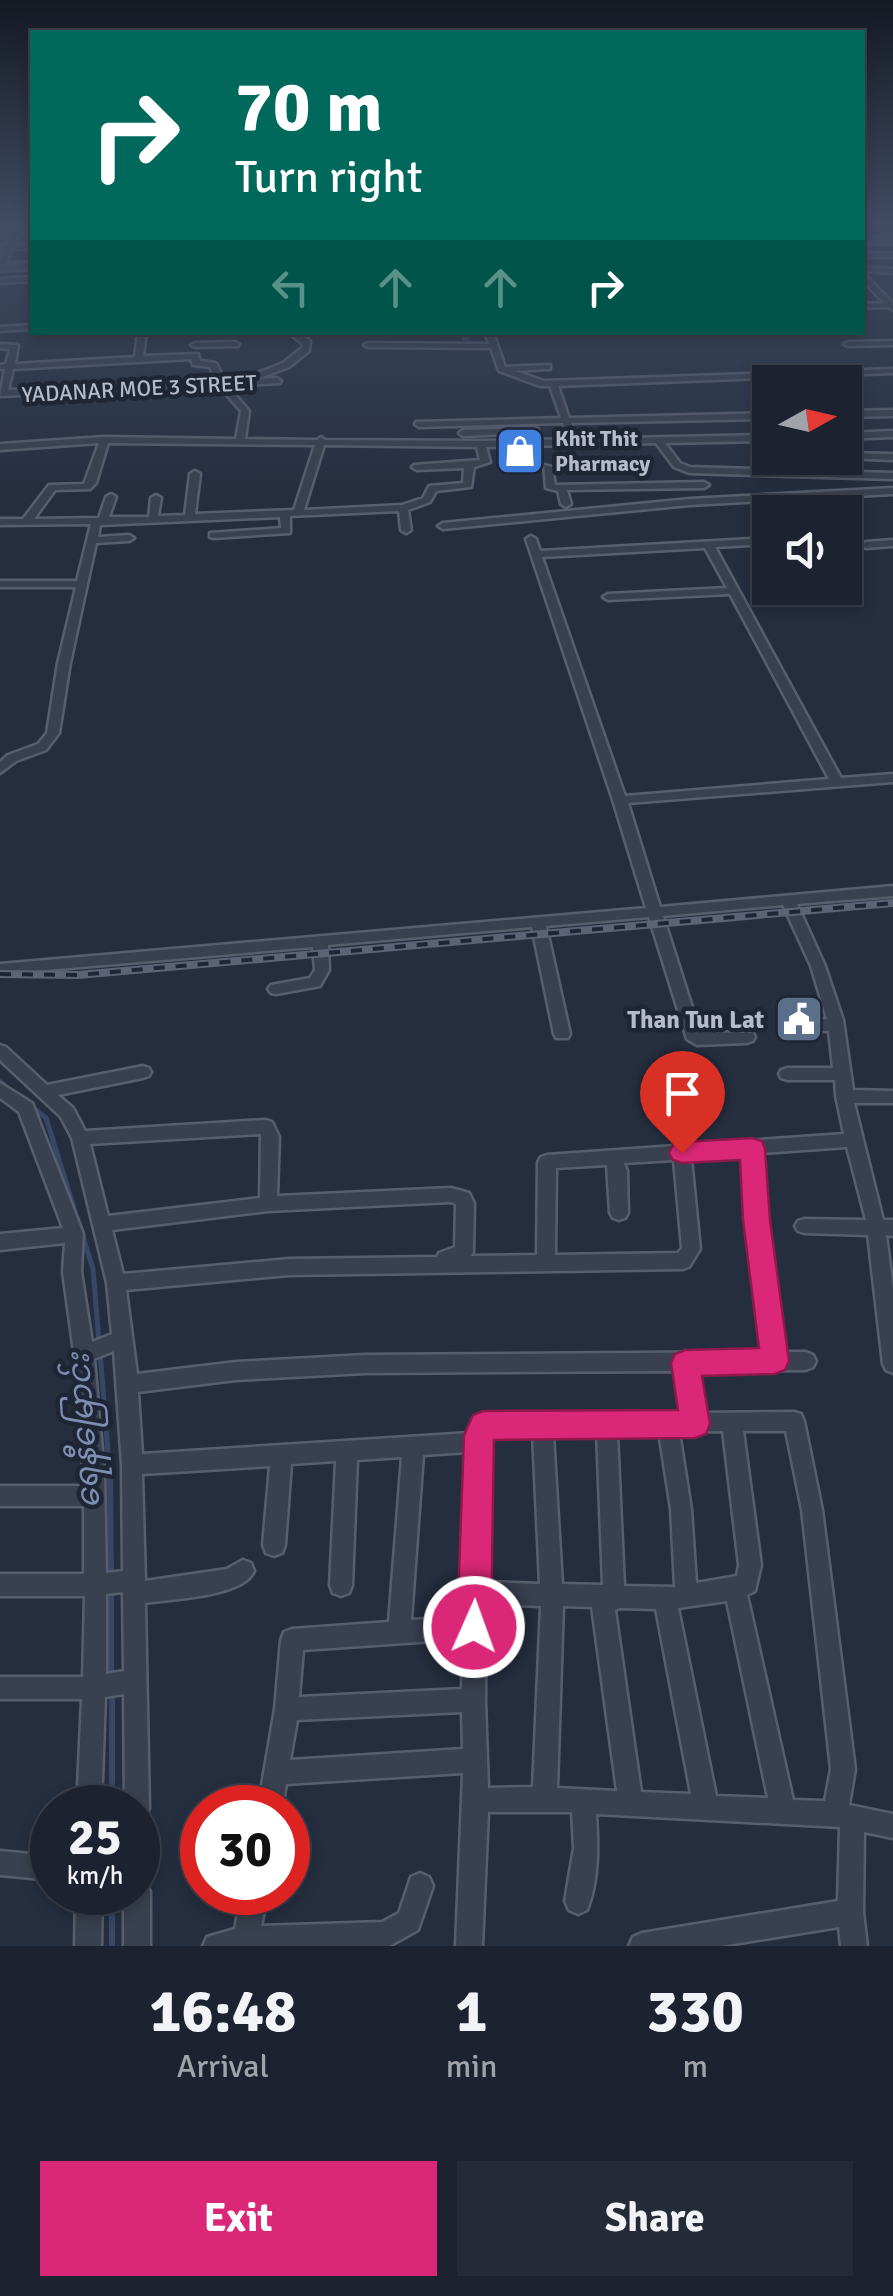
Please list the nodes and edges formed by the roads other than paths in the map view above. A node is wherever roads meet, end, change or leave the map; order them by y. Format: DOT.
graph roads {
  1 [pos="30,327"];
  2 [pos="0,330"];
  3 [pos="142,335"];
  4 [pos="195,335"];
  5 [pos="296,335"];
  6 [pos="490,335"];
  7 [pos="893,343"];
  8 [pos="235,344"];
  9 [pos="848,344"];
  10 [pos="195,345"];
  11 [pos="368,345"];
  12 [pos="0,346"];
  13 [pos="493,346"];
  14 [pos="195,356"];
  15 [pos="174,358"];
  16 [pos="138,360"];
  17 [pos="6,367"];
  18 [pos="548,367"];
  19 [pos="502,369"];
  20 [pos="893,371"];
  21 [pos="176,376"];
  22 [pos="277,381"];
  23 [pos="243,383"];
  24 [pos="222,384"];
  25 [pos="553,384"];
  26 [pos="1,393"];
  27 [pos="893,413"];
  28 [pos="862,414"];
  29 [pos="752,417"];
  30 [pos="705,418"];
  31 [pos="374,421"];
  32 [pos="419,424"];
  33 [pos="568,426"];
  34 [pos="500,427"];
  35 [pos="893,434"];
  36 [pos="862,435"];
  37 [pos="0,438"];
  38 [pos="752,438"];
  39 [pos="717,439"];
  40 [pos="104,440"];
  41 [pos="240,440"];
  42 [pos="320,440"];
  43 [pos="374,440"];
  44 [pos="659,440"];
  45 [pos="89,441"];
  46 [pos="420,441"];
  47 [pos="573,443"];
  48 [pos="482,444"];
  49 [pos="504,444"];
  50 [pos="0,447"];
  51 [pos="862,456"];
  52 [pos="893,457"];
  53 [pos="470,465"];
  54 [pos="548,467"];
  55 [pos="695,471"];
  56 [pos="752,472"];
  57 [pos="195,474"];
  58 [pos="824,475"];
  59 [pos="893,476"];
  60 [pos="847,477"];
  61 [pos="704,485"];
  62 [pos="561,488"];
  63 [pos="893,491"];
  64 [pos="859,493"];
  65 [pos="111,497"];
  66 [pos="156,498"];
  67 [pos="715,500"];
  68 [pos="566,504"];
  69 [pos="403,508"];
  70 [pos="292,512"];
  71 [pos="190,518"];
  72 [pos="152,520"];
  73 [pos="0,522"];
  74 [pos="26,522"];
  75 [pos="99,522"];
  76 [pos="443,526"];
  77 [pos="300,530"];
  78 [pos="406,530"];
  79 [pos="286,531"];
  80 [pos="214,536"];
  81 [pos="129,538"];
  82 [pos="93,540"];
  83 [pos="531,540"];
  84 [pos="752,542"];
  85 [pos="893,543"];
  86 [pos="866,544"];
  87 [pos="709,546"];
  88 [pos="536,554"];
  89 [pos="0,584"];
  90 [pos="82,584"];
  91 [pos="735,590"];
  92 [pos="608,597"];
  93 [pos="0,769"];
  94 [pos="893,778"];
  95 [pos="837,782"];
  96 [pos="620,800"];
  97 [pos="893,890"];
  98 [pos="788,900"];
  99 [pos="654,912"];
  100 [pos="538,924"];
  101 [pos="320,942"];
  102 [pos="0,969"];
  103 [pos="276,989"];
  104 [pos="786,1025"];
  105 [pos="836,1025"];
  106 [pos="562,1034"];
  107 [pos="746,1037"];
  108 [pos="0,1051"];
  109 [pos="143,1072"];
  110 [pos="787,1074"];
  111 [pos="840,1074"];
  112 [pos="0,1089"];
  113 [pos="47,1092"];
  114 [pos="844,1096"];
  115 [pos="893,1097"];
  116 [pos="80,1138"];
  117 [pos="852,1140"];
  118 [pos="752,1149"];
  119 [pos="682,1153"];
  120 [pos="613,1156"];
  121 [pos="268,1204"];
  122 [pos="620,1213"];
  123 [pos="104,1224"];
  124 [pos="804,1226"];
  125 [pos="885,1227"];
  126 [pos="74,1234"];
  127 [pos="0,1242"];
  128 [pos="546,1263"];
  129 [pos="422,1266"];
  130 [pos="116,1283"];
  131 [pos="889,1291"];
  132 [pos="120,1340"];
  133 [pos="88,1353"];
  134 [pos="775,1361"];
  135 [pos="806,1361"];
  136 [pos="685,1363"];
  137 [pos="893,1364"];
  138 [pos="128,1384"];
  139 [pos="542,1422"];
  140 [pos="608,1422"];
  141 [pos="732,1422"];
  142 [pos="695,1424"];
  143 [pos="668,1425"];
  144 [pos="480,1442"];
  145 [pos="413,1449"];
  146 [pos="347,1452"];
  147 [pos="281,1456"];
  148 [pos="132,1464"];
  149 [pos="0,1496"];
  150 [pos="94,1496"];
  151 [pos="274,1546"];
  152 [pos="243,1571"];
  153 [pos="98,1584"];
  154 [pos="0,1585"];
  155 [pos="133,1585"];
  156 [pos="341,1585"];
  157 [pos="735,1590"];
  158 [pos="476,1593"];
  159 [pos="676,1595"];
  160 [pos="552,1597"];
  161 [pos="608,1599"];
  162 [pos="474,1627"];
  163 [pos="398,1631"];
  164 [pos="132,1681"];
  165 [pos="95,1686"];
  166 [pos="0,1688"];
  167 [pos="473,1700"];
  168 [pos="287,1709"];
  169 [pos="474,1760"];
  170 [pos="276,1773"];
  171 [pos="90,1785"];
  172 [pos="133,1785"];
  173 [pos="274,1785"];
  174 [pos="545,1799"];
  175 [pos="476,1800"];
  176 [pos="583,1802"];
  177 [pos="631,1805"];
  178 [pos="706,1808"];
  179 [pos="783,1811"];
  180 [pos="843,1817"];
  181 [pos="893,1826"];
  182 [pos="0,1863"];
  183 [pos="30,1866"];
  184 [pos="420,1886"];
  185 [pos="578,1901"];
  186 [pos="850,1912"];
  187 [pos="88,1915"];
  188 [pos="137,1915"];
  189 [pos="250,1915"];
  190 [pos="246,1939"];
  191 [pos="88,1946"];
  192 [pos="138,1946"];
  193 [pos="216,1946"];
  194 [pos="469,1946"];
  195 [pos="642,1946"];
  196 [pos="854,1946"];
  1 -- 2 [label="street"];
  3 -- 16 [label="street"];
  4 -- 10 [label="street"];
  5 -- 23 [label="street"];
  6 -- 13 [label="street"];
  7 -- 9 [label="street"];
  8 -- 10 [label="street"];
  10 -- 14 [label="street"];
  11 -- 13 [label="street"];
  12 -- 17 [label="street"];
  13 -- 19 [label="street"];
  14 -- 15 [label="street"];
  14 -- 24 [label="street"];
  15 -- 16 [label="street"];
  15 -- 21 [label="street"];
  16 -- 17 [label="street"];
  17 -- 26 [label="street"];
  18 -- 19 [label="street"];
  19 -- 25 [label="street"];
  20 -- 25 [label="street"];
  22 -- 23 [label="street, YADANAR MOE 3 STREET"];
  23 -- 24 [label="street, YADANAR MOE 3 STREET"];
  24 -- 26 [label="street, YADANAR MOE 3 STREET"];
  24 -- 41 [label="street"];
  25 -- 33 [label="street"];
  27 -- 28 [label="street"];
  29 -- 30 [label="street"];
  30 -- 33 [label="street"];
  30 -- 39 [label="street"];
  31 -- 43 [label="street"];
  32 -- 34 [label="street"];
  33 -- 34 [label="street"];
  33 -- 47 [label="street"];
  34 -- 46 [label="street"];
  34 -- 49 [label="street"];
  35 -- 36 [label="street"];
  37 -- 45 [label="street"];
  38 -- 39 [label="street"];
  39 -- 44 [label="street"];
  40 -- 41 [label="street"];
  40 -- 45 [label="street"];
  40 -- 74 [label="street"];
  41 -- 42 [label="street"];
  42 -- 43 [label="street"];
  42 -- 70 [label="street"];
  43 -- 46 [label="street"];
  44 -- 47 [label="street"];
  44 -- 55 [label="street"];
  45 -- 50 [label="street"];
  46 -- 48 [label="street"];
  46 -- 53 [label="street"];
  47 -- 49 [label="street"];
  48 -- 49 [label="street"];
  48 -- 53 [label="street"];
  51 -- 52 [label="street"];
  53 -- 69 [label="street"];
  54 -- 62 [label="street"];
  55 -- 56 [label="street"];
  55 -- 61 [label="street"];
  57 -- 71 [label="street"];
  58 -- 60 [label="street"];
  59 -- 60 [label="street"];
  60 -- 64 [label="street"];
  61 -- 62 [label="street"];
  61 -- 67 [label="street"];
  62 -- 68 [label="street"];
  63 -- 64 [label="street"];
  64 -- 67 [label="street"];
  65 -- 75 [label="street"];
  66 -- 72 [label="street"];
  67 -- 76 [label="street"];
  69 -- 70 [label="street"];
  69 -- 78 [label="street"];
  70 -- 71 [label="street"];
  70 -- 79 [label="street"];
  71 -- 72 [label="street"];
  72 -- 75 [label="street"];
  73 -- 74 [label="street"];
  74 -- 75 [label="street"];
  75 -- 82 [label="street"];
  77 -- 79 [label="street"];
  79 -- 80 [label="street"];
  81 -- 82 [label="street"];
  82 -- 90 [label="street"];
  83 -- 88 [label="street"];
  84 -- 87 [label="street"];
  85 -- 86 [label="street"];
  87 -- 88 [label="street"];
  87 -- 91 [label="street"];
  88 -- 96 [label="street"];
  89 -- 90 [label="street"];
  90 -- 93 [label="street"];
  91 -- 92 [label="street"];
  91 -- 95 [label="street"];
  94 -- 95 [label="street"];
  95 -- 96 [label="street"];
  96 -- 99 [label="street"];
  97 -- 98 [label="street"];
  98 -- 99 [label="street"];
  98 -- 105 [label="street"];
  99 -- 100 [label="street"];
  99 -- 107 [label="street"];
  100 -- 101 [label="street"];
  100 -- 106 [label="street"];
  101 -- 102 [label="street"];
  101 -- 103 [label="street"];
  104 -- 105 [label="street"];
  105 -- 111 [label="street"];
  108 -- 113 [label="street"];
  109 -- 113 [label="street"];
  110 -- 111 [label="street"];
  111 -- 114 [label="street"];
  112 -- 126 [label="street"];
  113 -- 116 [label="street"];
  114 -- 115 [label="street"];
  114 -- 117 [label="street"];
  116 -- 121 [label="street"];
  116 -- 123 [label="street"];
  117 -- 118 [label="street"];
  117 -- 125 [label="street"];
  118 -- 119 [label="street"];
  118 -- 134 [label="street"];
  119 -- 120 [label="street"];
  119 -- 128 [label="street"];
  120 -- 122 [label="street"];
  120 -- 128 [label="street"];
  121 -- 123 [label="street"];
  121 -- 129 [label="street"];
  123 -- 130 [label="street"];
  124 -- 125 [label="street"];
  125 -- 131 [label="street"];
  126 -- 127 [label="street"];
  126 -- 133 [label="street"];
  128 -- 129 [label="street"];
  129 -- 130 [label="street"];
  130 -- 132 [label="street"];
  131 -- 137 [label="street"];
  132 -- 133 [label="street"];
  132 -- 138 [label="street"];
  133 -- 150 [label="street"];
  134 -- 135 [label="street"];
  134 -- 136 [label="street"];
  136 -- 138 [label="street"];
  136 -- 142 [label="street"];
  138 -- 148 [label="street"];
  139 -- 140 [label="street"];
  139 -- 144 [label="street"];
  139 -- 160 [label="street"];
  140 -- 143 [label="street"];
  140 -- 161 [label="street"];
  141 -- 142 [label="street"];
  141 -- 157 [label="street"];
  141 -- 180 [label="street"];
  142 -- 143 [label="street"];
  143 -- 159 [label="street"];
  144 -- 145 [label="street"];
  144 -- 158 [label="street"];
  145 -- 146 [label="street"];
  145 -- 163 [label="street"];
  146 -- 147 [label="street"];
  146 -- 156 [label="street"];
  147 -- 148 [label="street"];
  147 -- 151 [label="street"];
  148 -- 155 [label="street"];
  149 -- 150 [label="street"];
  150 -- 153 [label="street"];
  152 -- 155 [label="street"];
  153 -- 154 [label="street"];
  153 -- 155 [label="street"];
  153 -- 165 [label="street"];
  155 -- 164 [label="street"];
  157 -- 159 [label="street"];
  157 -- 179 [label="street"];
  158 -- 160 [label="street"];
  158 -- 162 [label="street"];
  159 -- 161 [label="street"];
  159 -- 178 [label="street"];
  160 -- 161 [label="street"];
  160 -- 174 [label="street"];
  161 -- 177 [label="street"];
  162 -- 163 [label="street"];
  162 -- 167 [label="street"];
  163 -- 168 [label="street"];
  164 -- 165 [label="street"];
  164 -- 172 [label="street"];
  165 -- 166 [label="street"];
  165 -- 171 [label="street"];
  167 -- 168 [label="street"];
  167 -- 169 [label="street"];
  168 -- 170 [label="street"];
  169 -- 170 [label="street"];
  169 -- 175 [label="street"];
  170 -- 173 [label="street"];
  174 -- 175 [label="street"];
  174 -- 176 [label="street"];
  175 -- 194 [label="street"];
  176 -- 177 [label="street"];
  176 -- 185 [label="street"];
  177 -- 178 [label="street"];
  178 -- 179 [label="street"];
  179 -- 180 [label="street"];
  180 -- 181 [label="street"];
  180 -- 186 [label="street"];
  182 -- 183 [label="street"];
  184 -- 190 [label="street"];
  186 -- 195 [label="street"];
  186 -- 196 [label="street"];
  187 -- 191 [label="street"];
  188 -- 192 [label="street"];
  189 -- 190 [label="street"];
  190 -- 193 [label="street"];
}
